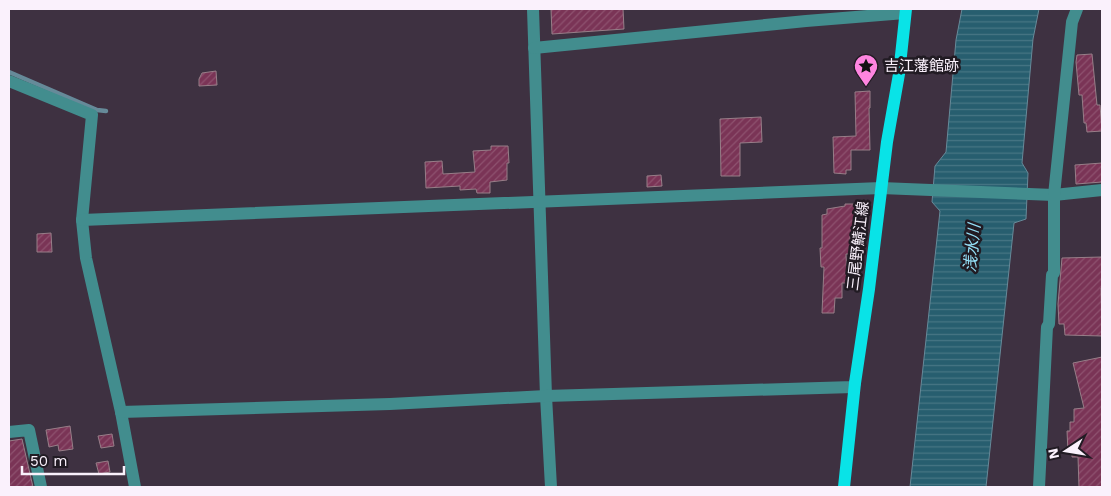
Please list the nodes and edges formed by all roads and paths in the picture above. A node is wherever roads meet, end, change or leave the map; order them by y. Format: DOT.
graph roads {
  1 [pos="533,9"];
  2 [pos="1077,9"];
  3 [pos="905,11"];
  4 [pos="534,48"];
  5 [pos="9,81"];
  6 [pos="881,188"];
  7 [pos="1102,190"];
  8 [pos="1054,195"];
  9 [pos="540,201"];
  10 [pos="82,220"];
  11 [pos="855,383"];
  12 [pos="546,396"];
  13 [pos="121,412"];
  14 [pos="9,432"];
  15 [pos="41,487"];
  16 [pos="135,487"];
  17 [pos="551,487"];
  18 [pos="844,487"];
  19 [pos="1040,487"];
  1 -- 4 [label="street"];
  2 -- 8 [label="street"];
  3 -- 4 [label="street"];
  3 -- 6 [label="main road, 三尾野鯖江線"];
  4 -- 9 [label="street"];
  5 -- 10 [label="street"];
  6 -- 8 [label="street"];
  6 -- 9 [label="street"];
  6 -- 11 [label="main road, 三尾野鯖江線"];
  7 -- 8 [label="street"];
  8 -- 19 [label="street"];
  9 -- 10 [label="street"];
  9 -- 12 [label="street"];
  10 -- 13 [label="street"];
  11 -- 12 [label="street"];
  11 -- 18 [label="main road, 三尾野鯖江線"];
  12 -- 13 [label="street"];
  12 -- 17 [label="street"];
  13 -- 16 [label="street"];
  14 -- 15 [label="street"];
}
